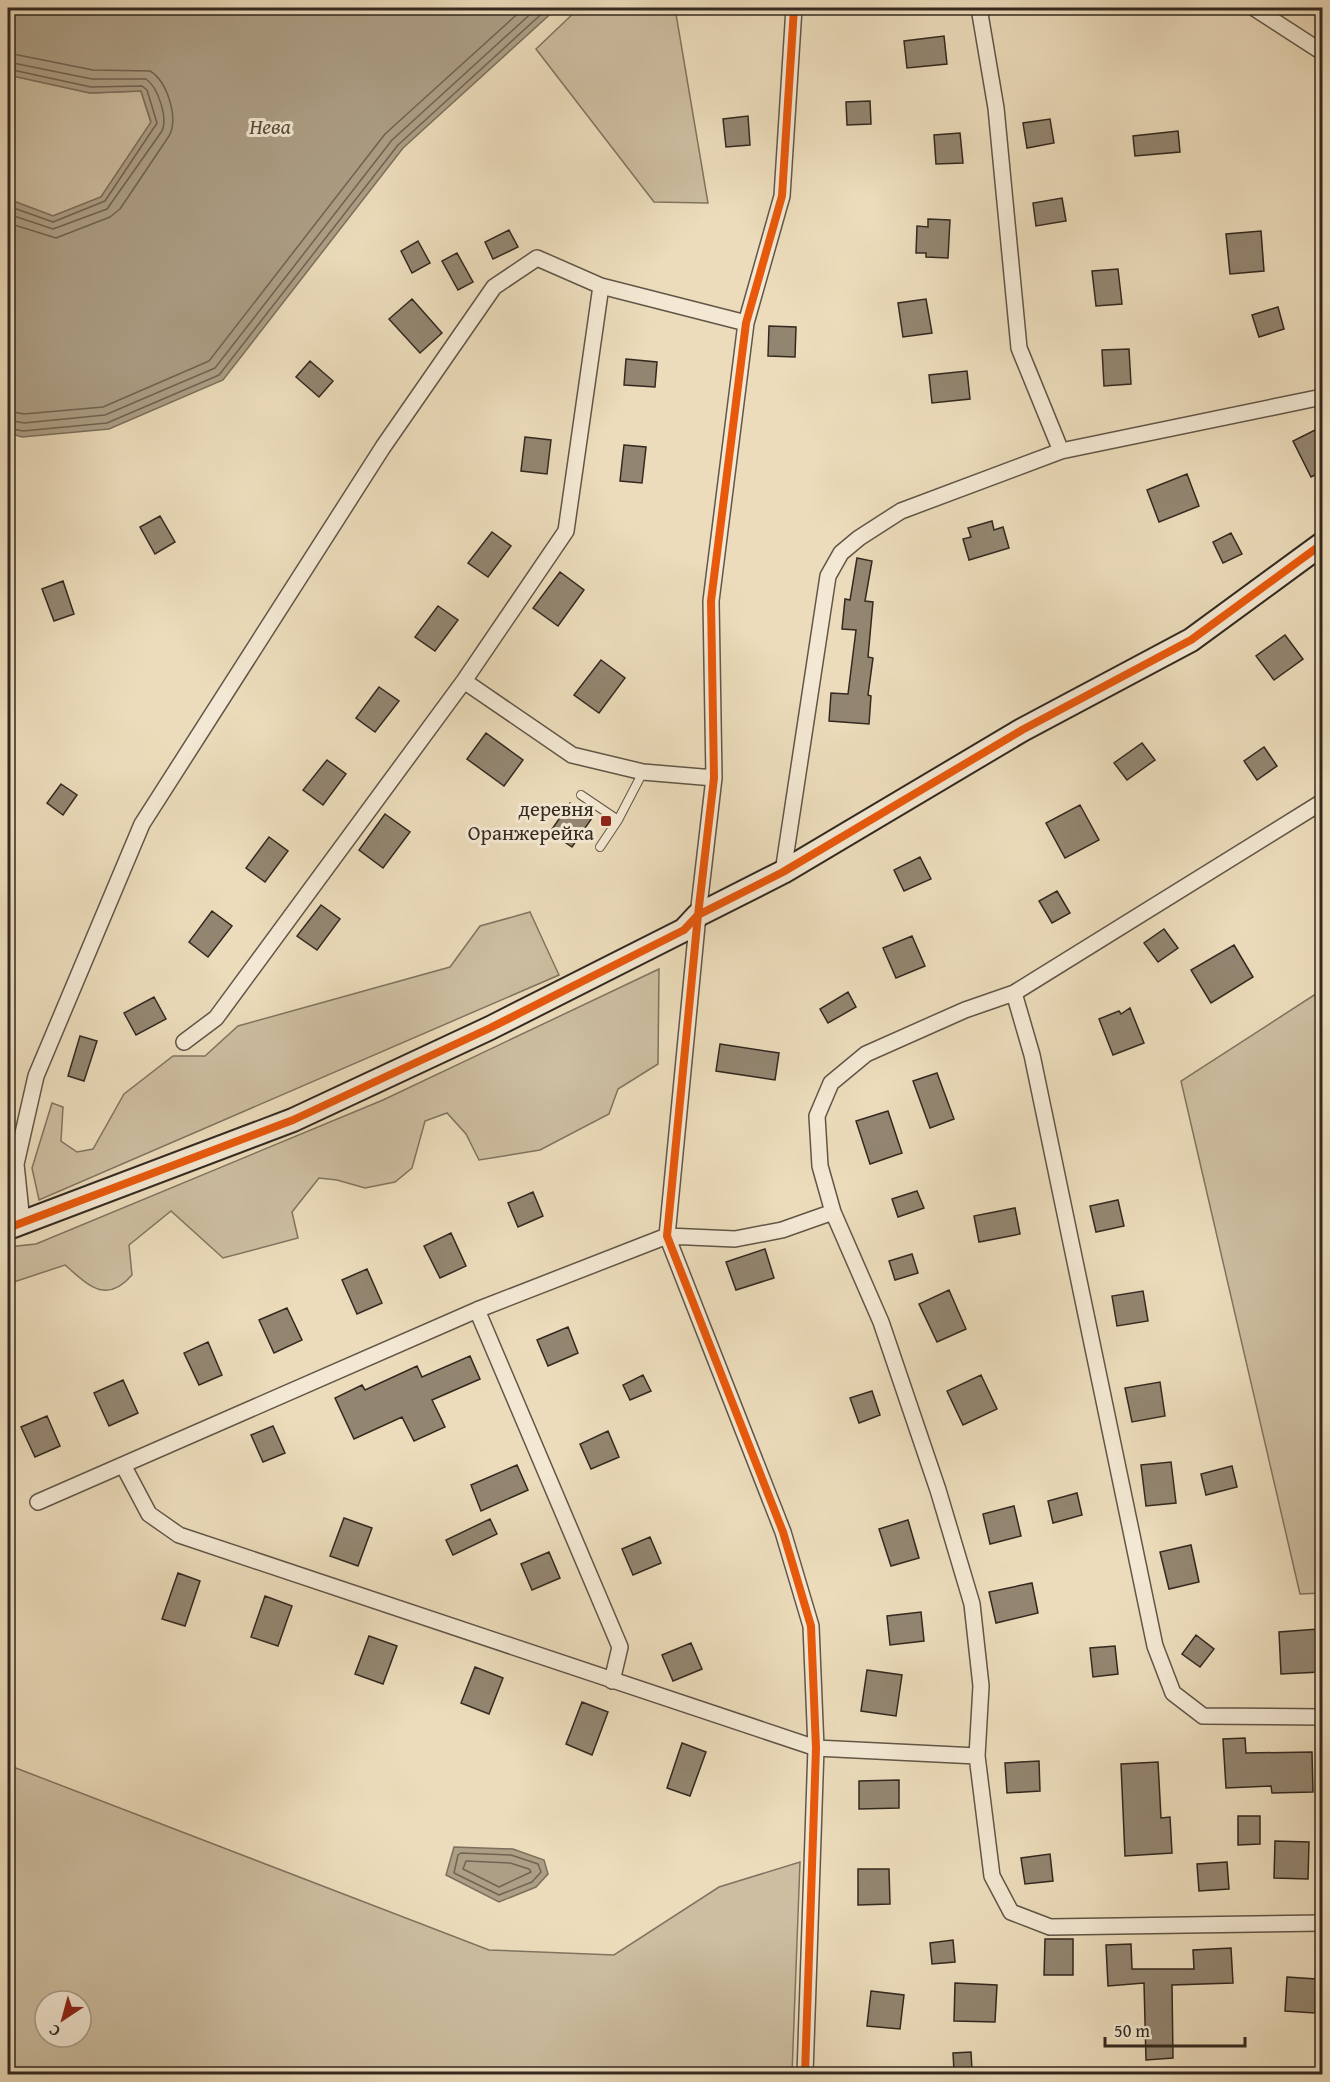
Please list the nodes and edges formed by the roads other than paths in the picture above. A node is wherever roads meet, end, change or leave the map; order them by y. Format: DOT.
graph roads {
  1 [pos="794,8"];
  2 [pos="979,8"];
  3 [pos="1254,8"];
  4 [pos="1323,52"];
  5 [pos="601,286"];
  6 [pos="746,323"];
  7 [pos="1323,397"];
  8 [pos="1061,451"];
  9 [pos="1323,544"];
  10 [pos="464,681"];
  11 [pos="643,772"];
  12 [pos="714,778"];
  13 [pos="581,795"];
  14 [pos="1323,802"];
  15 [pos="618,820"];
  16 [pos="600,847"];
  17 [pos="783,872"];
  18 [pos="698,915"];
  19 [pos="1014,993"];
  20 [pos="184,1042"];
  21 [pos="833,1212"];
  22 [pos="15,1226"];
  23 [pos="667,1236"];
  24 [pos="477,1310"];
  25 [pos="123,1465"];
  26 [pos="38,1502"];
  27 [pos="612,1681"];
  28 [pos="1323,1717"];
  29 [pos="816,1748"];
  30 [pos="977,1756"];
  31 [pos="1323,1923"];
  32 [pos="805,2074"];
  1 -- 6 [label="street"];
  2 -- 8 [label="street"];
  3 -- 4 [label="street"];
  5 -- 6 [label="street"];
  5 -- 10 [label="street"];
  5 -- 22 [label="street"];
  6 -- 12 [label="street"];
  7 -- 8 [label="street"];
  8 -- 17 [label="street"];
  9 -- 17 [label="street"];
  10 -- 11 [label="street"];
  10 -- 20 [label="street"];
  11 -- 12 [label="street"];
  11 -- 15 [label="lane"];
  12 -- 18 [label="street"];
  13 -- 15 [label="lane"];
  14 -- 19 [label="street"];
  15 -- 16 [label="lane"];
  17 -- 18 [label="street"];
  18 -- 22 [label="street"];
  18 -- 23 [label="street"];
  19 -- 21 [label="street"];
  19 -- 28 [label="street"];
  21 -- 23 [label="street"];
  21 -- 30 [label="street"];
  23 -- 24 [label="street"];
  23 -- 29 [label="street"];
  24 -- 25 [label="street"];
  24 -- 27 [label="street"];
  25 -- 26 [label="street"];
  25 -- 27 [label="street"];
  27 -- 29 [label="street"];
  29 -- 30 [label="street"];
  29 -- 32 [label="street"];
  30 -- 31 [label="street"];
}
